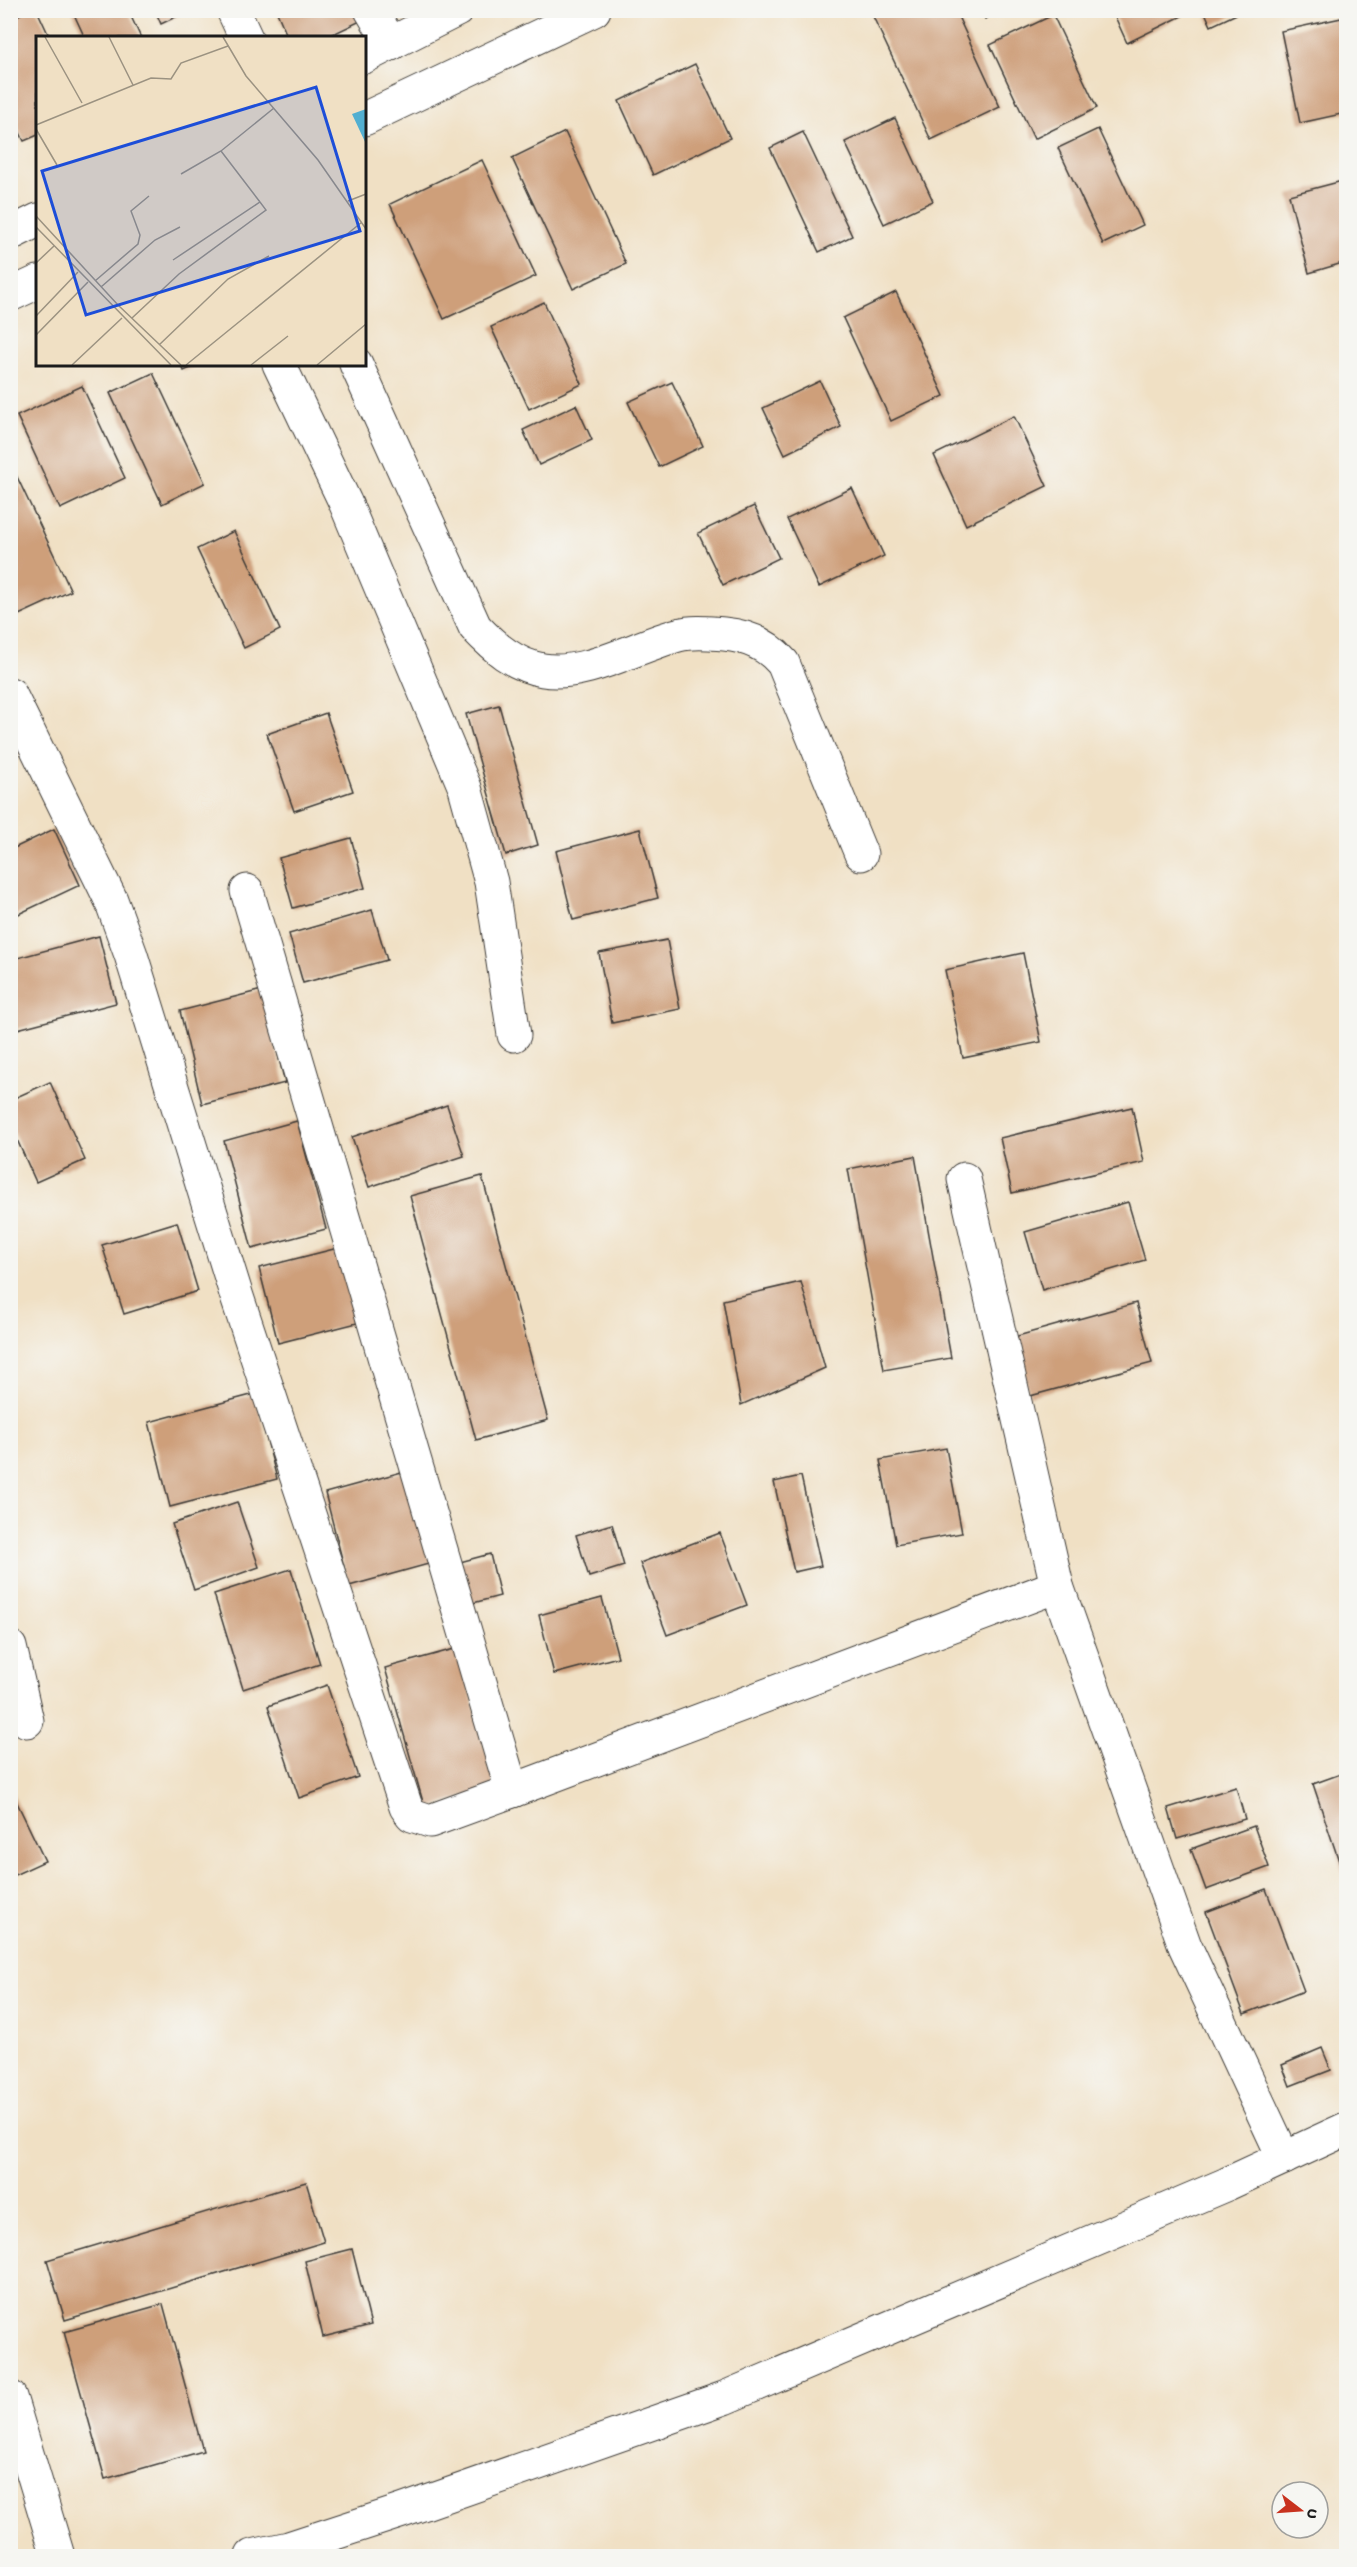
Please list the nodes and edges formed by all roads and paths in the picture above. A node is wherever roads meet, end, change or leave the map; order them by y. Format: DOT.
graph roads {
  1 [pos="232,10"];
  2 [pos="371,10"];
  3 [pos="457,10"];
  4 [pos="594,10"];
  5 [pos="245,36"];
  6 [pos="378,50"];
  7 [pos="366,118"];
  8 [pos="36,221"];
  9 [pos="10,234"];
  10 [pos="36,283"];
  11 [pos="10,296"];
  12 [pos="280,366"];
  13 [pos="357,366"];
  14 [pos="10,694"];
  15 [pos="861,854"];
  16 [pos="247,891"];
  17 [pos="514,1035"];
  18 [pos="964,1179"];
  19 [pos="1057,1586"];
  20 [pos="10,1647"];
  21 [pos="27,1721"];
  22 [pos="512,1791"];
  23 [pos="1347,2129"];
  24 [pos="1284,2157"];
  25 [pos="10,2397"];
  26 [pos="290,2552"];
  27 [pos="58,2556"];
  28 [pos="252,2556"];
  1 -- 5 [label="main road"];
  2 -- 6 [label="main road"];
  3 -- 6 [label="main road"];
  4 -- 7 [label="main road"];
  8 -- 9 [label="main road"];
  10 -- 11 [label="main road"];
  12 -- 17 [label="main road"];
  13 -- 15 [label="main road"];
  14 -- 22 [label="main road"];
  16 -- 22 [label="main road"];
  18 -- 19 [label="main road"];
  19 -- 22 [label="main road"];
  19 -- 24 [label="main road"];
  20 -- 21 [label="main road"];
  23 -- 24 [label="main road"];
  24 -- 26 [label="main road"];
  25 -- 27 [label="main road"];
  26 -- 28 [label="main road"];
}
